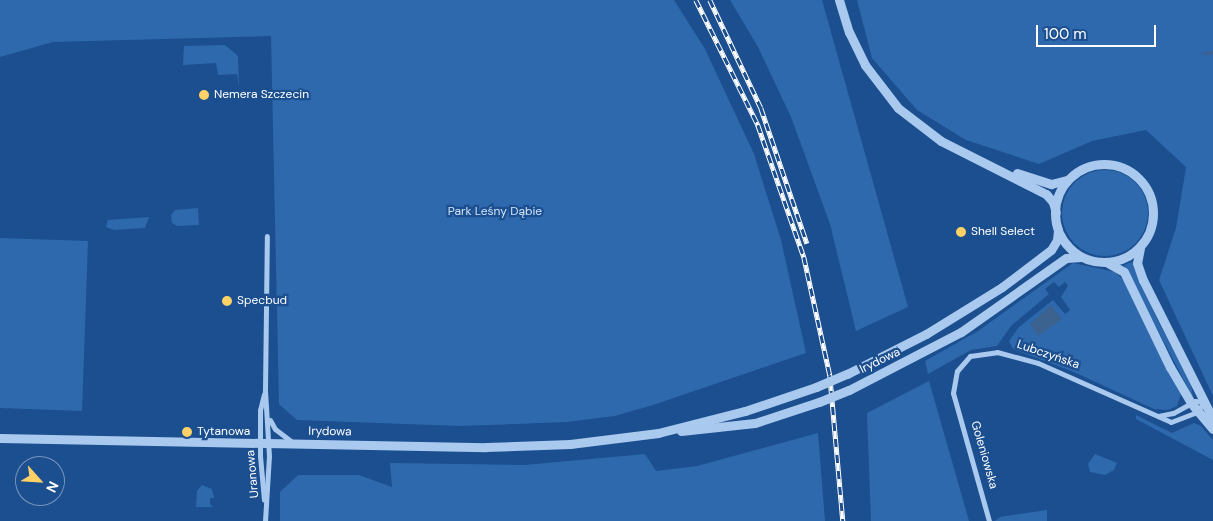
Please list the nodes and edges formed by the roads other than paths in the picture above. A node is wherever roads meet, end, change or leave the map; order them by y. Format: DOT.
graph roads {
  1 [pos="839,0"];
  2 [pos="984,161"];
  3 [pos="1069,178"];
  4 [pos="1056,213"];
  5 [pos="1057,225"];
  6 [pos="267,236"];
  7 [pos="1143,242"];
  8 [pos="1088,259"];
  9 [pos="1102,262"];
  10 [pos="265,390"];
  11 [pos="954,396"];
  12 [pos="1204,402"];
  13 [pos="1191,403"];
  14 [pos="1198,412"];
  15 [pos="269,415"];
  16 [pos="1158,416"];
  17 [pos="1213,419"];
  18 [pos="1213,430"];
  19 [pos="658,432"];
  20 [pos="0,438"];
  21 [pos="264,443"];
  22 [pos="295,444"];
  23 [pos="265,503"];
  24 [pos="265,521"];
  25 [pos="989,521"];
  1 -- 2 [label="street"];
  2 -- 3 [label="street"];
  2 -- 4 [label="street"];
  3 -- 4 [label="street"];
  3 -- 7 [label="street"];
  4 -- 5 [label="street"];
  5 -- 8 [label="street"];
  5 -- 19 [label="street, Irydowa, bridge"];
  6 -- 10 [label="street"];
  7 -- 9 [label="street"];
  7 -- 12 [label="street"];
  8 -- 9 [label="street"];
  8 -- 19 [label="street, Irydowa, bridge"];
  9 -- 13 [label="street"];
  10 -- 15 [label="street"];
  10 -- 21 [label="street"];
  11 -- 16 [label="street, Lubczyńska"];
  11 -- 25 [label="street, Goleniowska"];
  12 -- 13 [label="street"];
  12 -- 14 [label="street"];
  12 -- 17 [label="street"];
  13 -- 14 [label="street"];
  13 -- 16 [label="street"];
  14 -- 16 [label="street, Lubczyńska"];
  14 -- 18 [label="street"];
  15 -- 21 [label="street"];
  15 -- 22 [label="street"];
  19 -- 22 [label="street, Irydowa"];
  20 -- 21 [label="street, Irydowa"];
  21 -- 22 [label="street, Irydowa"];
  21 -- 23 [label="street, Uranowa"];
  21 -- 23 [label="street, Uranowa"];
  23 -- 24 [label="street, Uranowa"];
}
